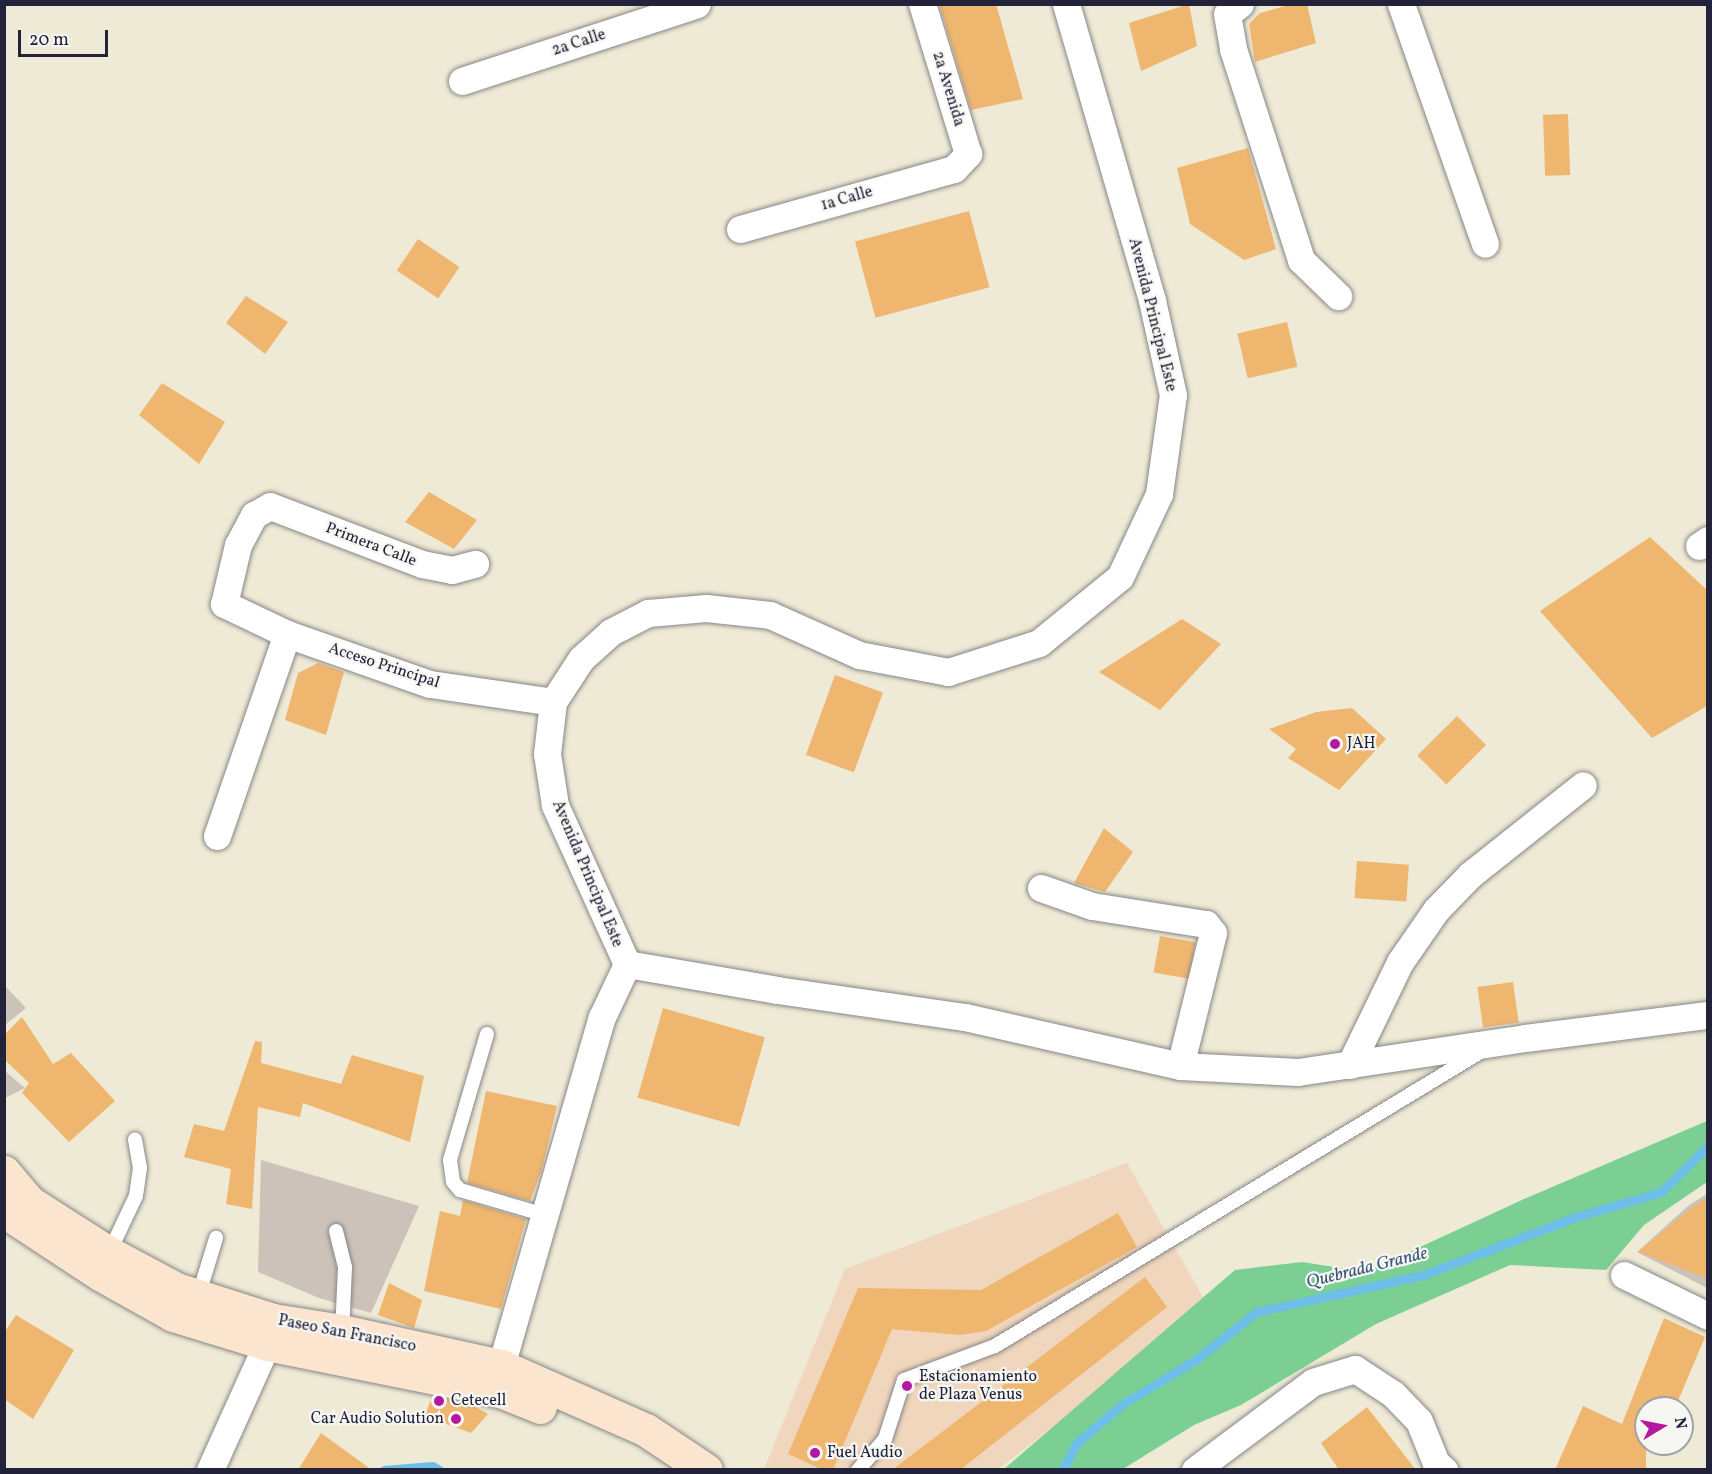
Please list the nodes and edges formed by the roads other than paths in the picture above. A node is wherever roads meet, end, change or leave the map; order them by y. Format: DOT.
graph roads {
  1 [pos="697,4"];
  2 [pos="922,4"];
  3 [pos="1066,4"];
  4 [pos="1240,4"];
  5 [pos="1401,4"];
  6 [pos="462,81"];
  7 [pos="954,169"];
  8 [pos="740,229"];
  9 [pos="1485,244"];
  10 [pos="1338,296"];
  11 [pos="270,506"];
  12 [pos="475,564"];
  13 [pos="287,634"];
  14 [pos="553,702"];
  15 [pos="1583,785"];
  16 [pos="217,836"];
  17 [pos="1041,888"];
  18 [pos="627,964"];
  19 [pos="1707,1015"];
  20 [pos="487,1034"];
  21 [pos="1498,1042"];
  22 [pos="1350,1065"];
  23 [pos="1180,1066"];
  24 [pos="135,1139"];
  25 [pos="4,1172"];
  26 [pos="4,1211"];
  27 [pos="545,1215"];
  28 [pos="336,1231"];
  29 [pos="216,1238"];
  30 [pos="109,1253"];
  31 [pos="1624,1275"];
  32 [pos="198,1298"];
  33 [pos="1707,1316"];
  34 [pos="267,1344"];
  35 [pos="340,1345"];
  36 [pos="501,1366"];
  37 [pos="1437,1468"];
  38 [pos="210,1470"];
  39 [pos="668,1470"];
  40 [pos="706,1470"];
  41 [pos="858,1470"];
  42 [pos="1195,1470"];
  1 -- 6 [label="street, 2a Calle"];
  2 -- 7 [label="street, 2a Avenida"];
  3 -- 14 [label="street, Avenida Principal Este"];
  4 -- 10 [label="street"];
  5 -- 9 [label="street"];
  7 -- 8 [label="street, 1a Calle"];
  11 -- 12 [label="street, Primera Calle"];
  11 -- 13 [label="street, Acceso Principal"];
  13 -- 14 [label="street, Acceso Principal"];
  13 -- 16 [label="street"];
  14 -- 18 [label="street, Avenida Principal Este"];
  15 -- 22 [label="street"];
  17 -- 23 [label="street"];
  18 -- 23 [label="street"];
  18 -- 27 [label="street, Avenida Principal Este"];
  19 -- 21 [label="street"];
  20 -- 27 [label="lane"];
  21 -- 22 [label="street"];
  21 -- 41 [label="lane"];
  22 -- 23 [label="street"];
  24 -- 30 [label="lane"];
  25 -- 30 [label="street, Paseo San Francisco"];
  26 -- 34 [label="street, Paseo San Francisco"];
  27 -- 36 [label="street, Avenida Principal Este"];
  28 -- 35 [label="lane"];
  29 -- 32 [label="lane"];
  30 -- 32 [label="street, Paseo San Francisco"];
  31 -- 33 [label="street"];
  32 -- 35 [label="street, Paseo San Francisco"];
  34 -- 35 [label="street, Paseo San Francisco"];
  34 -- 38 [label="street"];
  35 -- 36 [label="street, Paseo San Francisco"];
  35 -- 39 [label="street, Paseo San Francisco"];
  36 -- 40 [label="street, Paseo San Francisco"];
  37 -- 42 [label="street"];
}
